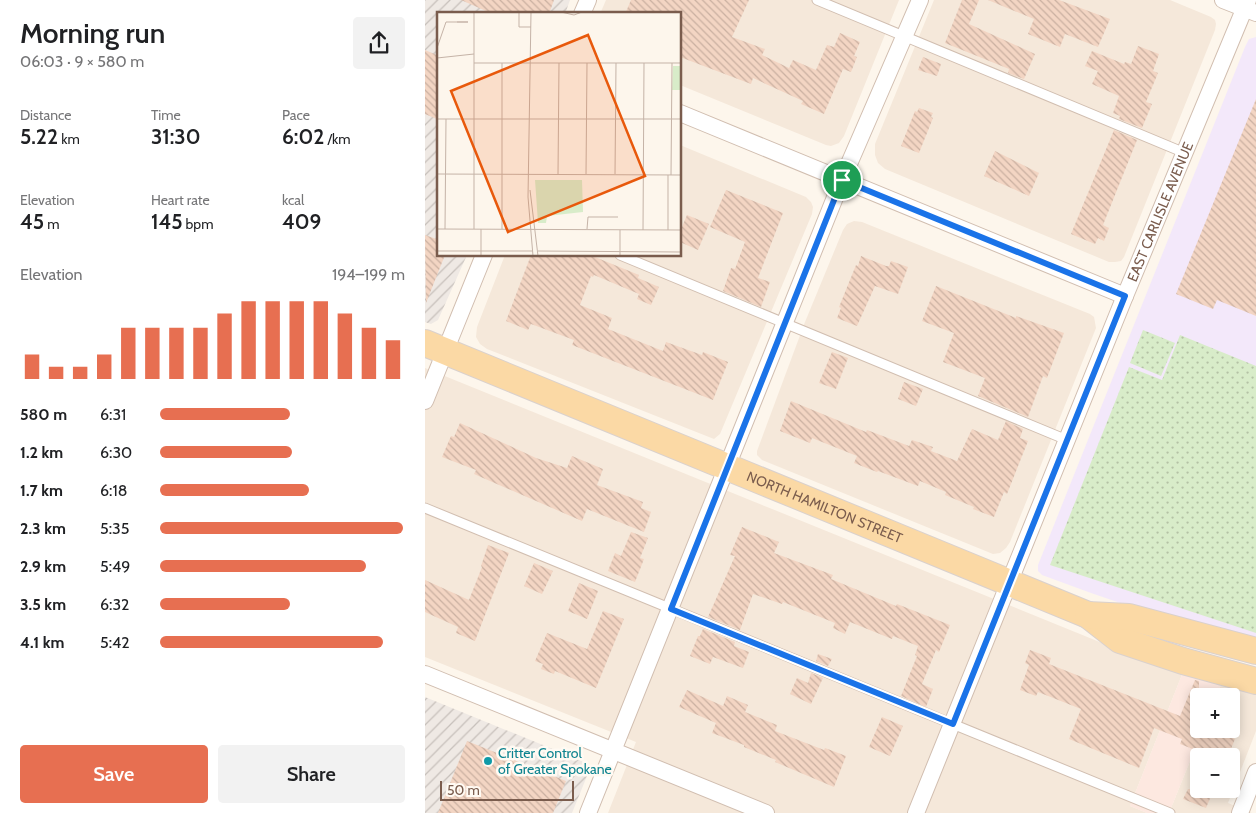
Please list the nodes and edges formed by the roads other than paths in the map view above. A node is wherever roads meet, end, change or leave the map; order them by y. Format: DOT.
graph roads {
  1 [pos="588,0"];
  2 [pos="817,0"];
  3 [pos="919,0"];
  4 [pos="1223,0"];
  5 [pos="1250,7"];
  6 [pos="583,12"];
  7 [pos="905,36"];
  8 [pos="681,113"];
  9 [pos="1185,153"];
  10 [pos="842,180"];
  11 [pos="483,256"];
  12 [pos="622,256"];
  13 [pos="1125,296"];
  14 [pos="785,322"];
  15 [pos="435,347"];
  16 [pos="425,401"];
  17 [pos="1067,440"];
  18 [pos="728,466"];
  19 [pos="425,508"];
  20 [pos="1010,583"];
  21 [pos="671,609"];
  22 [pos="1088,615"];
  23 [pos="1256,652"];
  24 [pos="425,674"];
  25 [pos="1256,681"];
  26 [pos="953,724"];
  27 [pos="613,751"];
  28 [pos="1256,772"];
  29 [pos="588,813"];
  30 [pos="766,813"];
  31 [pos="916,813"];
  32 [pos="1170,813"];
  33 [pos="1240,813"];
  1 -- 6 [label="street"];
  2 -- 7 [label="lane"];
  3 -- 7 [label="street"];
  4 -- 5 [label="street"];
  5 -- 9 [label="street, EAST CARLISLE AVENUE"];
  7 -- 9 [label="lane"];
  7 -- 10 [label="street"];
  8 -- 10 [label="street"];
  9 -- 13 [label="street, EAST CARLISLE AVENUE"];
  10 -- 13 [label="street"];
  10 -- 14 [label="street"];
  11 -- 15 [label="street"];
  12 -- 14 [label="lane"];
  13 -- 17 [label="street, EAST CARLISLE AVENUE"];
  14 -- 17 [label="lane"];
  14 -- 18 [label="street"];
  15 -- 16 [label="street"];
  15 -- 18 [label="main road, NORTH HAMILTON STREET"];
  17 -- 20 [label="street, EAST CARLISLE AVENUE"];
  18 -- 20 [label="main road, NORTH HAMILTON STREET"];
  18 -- 21 [label="street"];
  19 -- 21 [label="lane"];
  20 -- 22 [label="main road, NORTH HAMILTON STREET"];
  20 -- 26 [label="street, EAST CARLISLE AVENUE"];
  21 -- 26 [label="lane"];
  21 -- 27 [label="street"];
  22 -- 23 [label="main road, NORTH HAMILTON STREET"];
  22 -- 25 [label="main road, NORTH HAMILTON STREET"];
  24 -- 27 [label="street"];
  26 -- 31 [label="street, EAST CARLISLE AVENUE"];
  26 -- 32 [label="lane"];
  27 -- 29 [label="street"];
  27 -- 30 [label="street"];
  28 -- 33 [label="street"];
}
